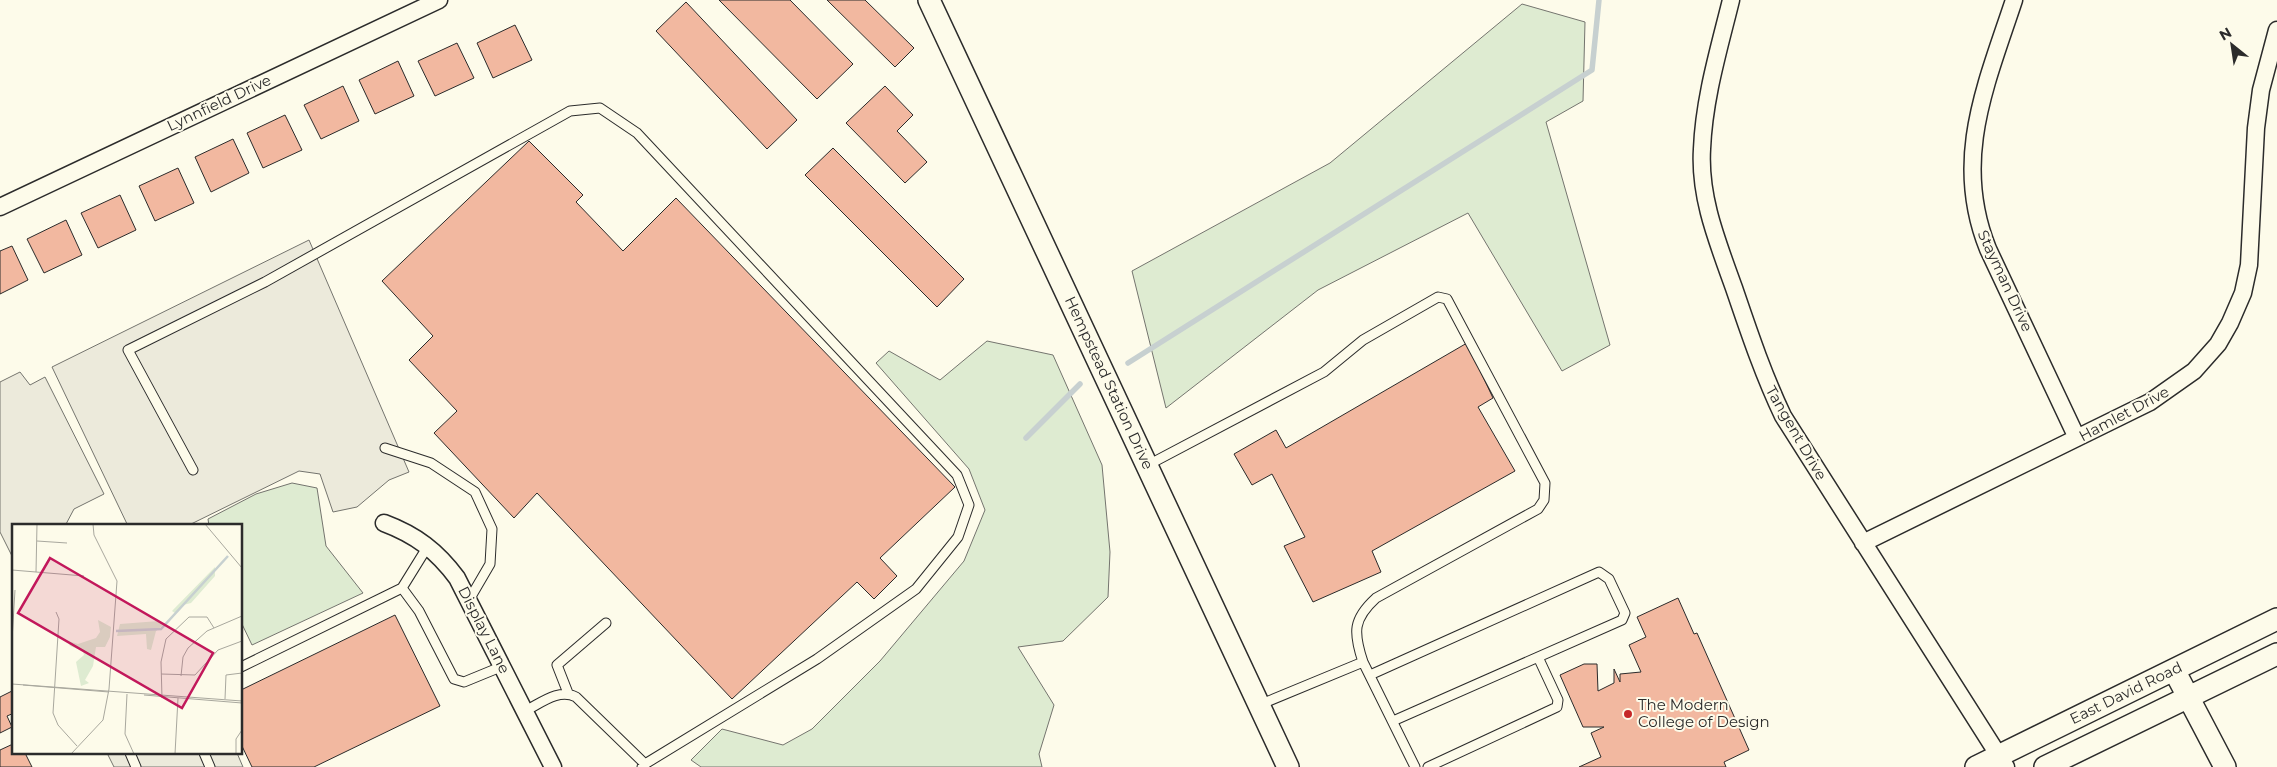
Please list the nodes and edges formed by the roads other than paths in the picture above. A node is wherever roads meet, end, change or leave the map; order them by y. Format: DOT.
graph roads {
  1 [pos="439,0"];
  2 [pos="929,0"];
  3 [pos="1731,0"];
  4 [pos="2014,0"];
  5 [pos="2277,30"];
  6 [pos="0,207"];
  7 [pos="2077,438"];
  8 [pos="385,448"];
  9 [pos="1148,465"];
  10 [pos="193,470"];
  11 [pos="384,523"];
  12 [pos="1863,543"];
  13 [pos="428,546"];
  14 [pos="402,588"];
  15 [pos="469,600"];
  16 [pos="2277,619"];
  17 [pos="606,623"];
  18 [pos="2277,654"];
  19 [pos="1538,657"];
  20 [pos="1363,662"];
  21 [pos="503,666"];
  22 [pos="242,667"];
  23 [pos="2174,670"];
  24 [pos="1370,675"];
  25 [pos="568,693"];
  26 [pos="2188,697"];
  27 [pos="1259,705"];
  28 [pos="525,711"];
  29 [pos="1393,721"];
  30 [pos="130,754"];
  31 [pos="204,754"];
  32 [pos="2002,762"];
  33 [pos="644,765"];
  34 [pos="136,767"];
  35 [pos="210,767"];
  36 [pos="553,767"];
  37 [pos="1288,767"];
  38 [pos="1415,767"];
  39 [pos="1428,767"];
  40 [pos="1976,767"];
  41 [pos="2045,767"];
  42 [pos="2225,767"];
  1 -- 6 [label="street, Lynnfield Drive"];
  2 -- 9 [label="street, Hempstead Station Drive"];
  3 -- 12 [label="street, Tangent Drive"];
  4 -- 7 [label="street, Stayman Drive"];
  5 -- 7 [label="street, Hamlet Drive"];
  7 -- 12 [label="street, Hamlet Drive"];
  8 -- 15 [label="lane"];
  9 -- 20 [label="lane"];
  9 -- 27 [label="street, Hempstead Station Drive"];
  10 -- 33 [label="lane"];
  11 -- 13 [label="street, Display Lane"];
  12 -- 32 [label="street, Tangent Drive"];
  13 -- 14 [label="lane"];
  13 -- 15 [label="street, Display Lane"];
  14 -- 21 [label="lane"];
  14 -- 22 [label="lane"];
  15 -- 21 [label="street, Display Lane"];
  16 -- 23 [label="street, East David Road"];
  17 -- 25 [label="lane"];
  18 -- 26 [label="street, East David Road"];
  19 -- 24 [label="lane"];
  19 -- 29 [label="lane"];
  19 -- 39 [label="lane"];
  20 -- 24 [label="lane"];
  20 -- 27 [label="lane"];
  21 -- 28 [label="street, Display Lane"];
  23 -- 26 [label="street"];
  23 -- 32 [label="street, East David Road"];
  24 -- 29 [label="lane"];
  25 -- 28 [label="lane"];
  25 -- 33 [label="lane"];
  26 -- 41 [label="street, East David Road"];
  26 -- 42 [label="street"];
  27 -- 37 [label="street, Hempstead Station Drive"];
  28 -- 36 [label="street, Display Lane"];
  29 -- 38 [label="lane"];
  30 -- 34 [label="lane"];
  31 -- 35 [label="lane"];
  32 -- 40 [label="street, East David Road"];
}
